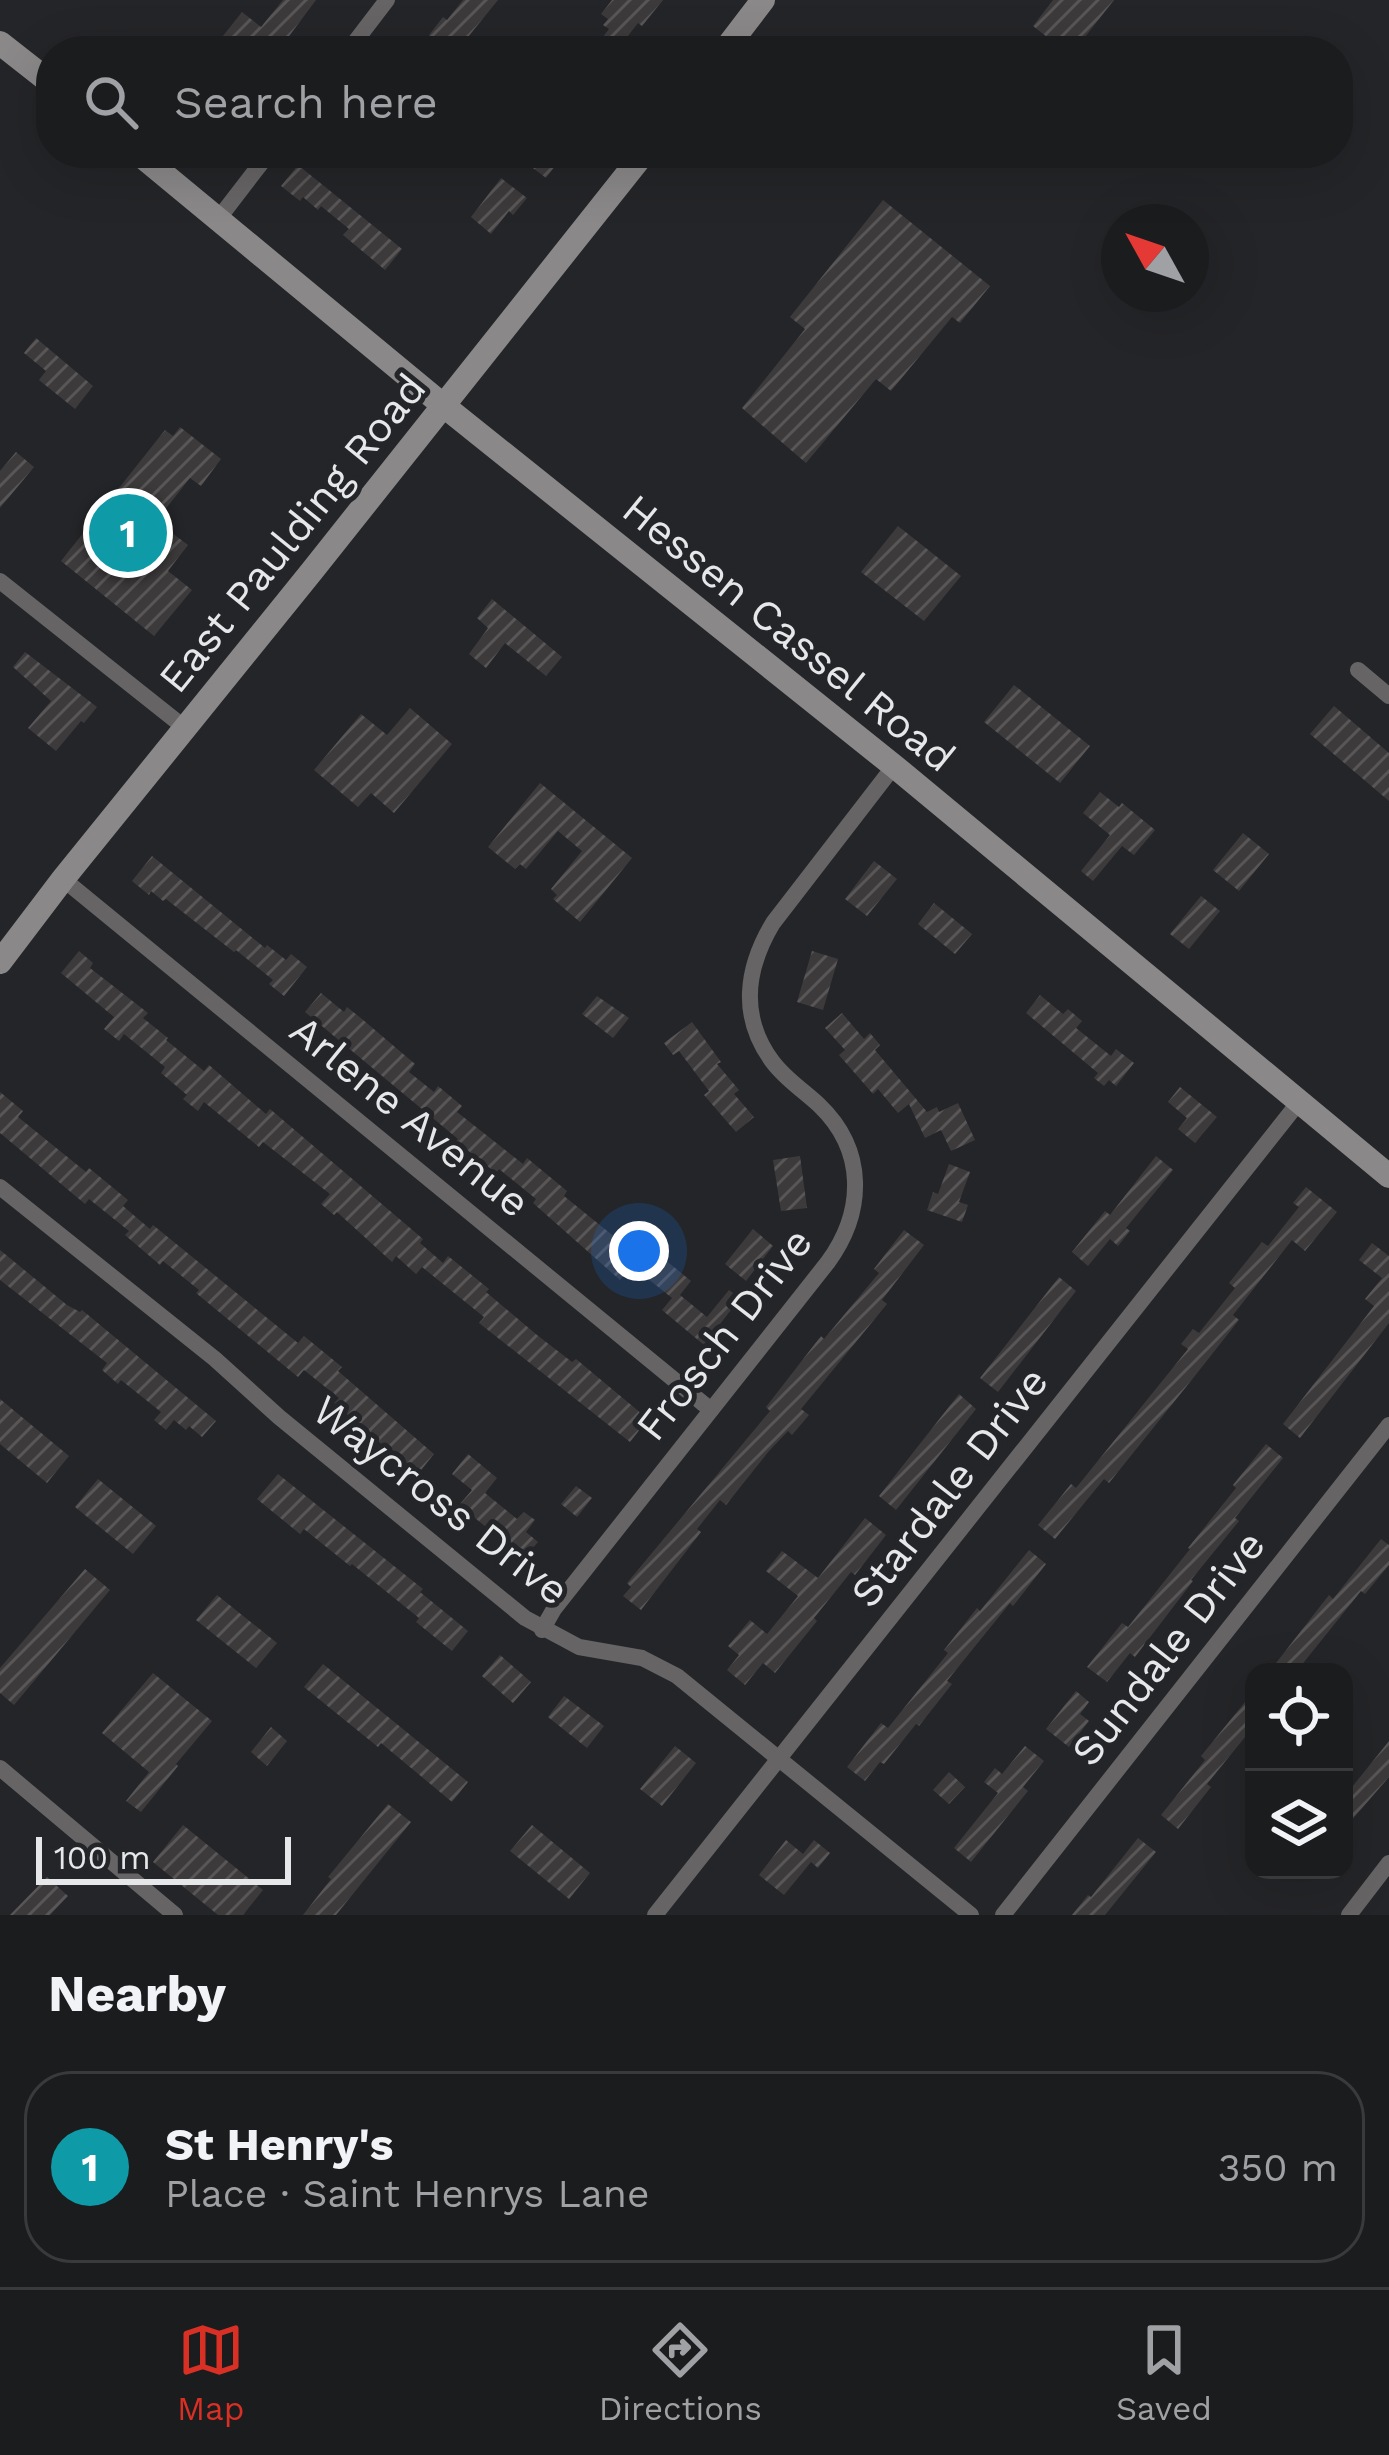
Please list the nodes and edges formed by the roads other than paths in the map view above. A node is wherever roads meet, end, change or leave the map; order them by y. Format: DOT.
graph roads {
  1 [pos="388,0"];
  2 [pos="764,0"];
  3 [pos="360,36"];
  4 [pos="736,36"];
  5 [pos="0,43"];
  6 [pos="36,71"];
  7 [pos="157,168"];
  8 [pos="258,168"];
  9 [pos="632,168"];
  10 [pos="220,218"];
  11 [pos="444,406"];
  12 [pos="0,581"];
  13 [pos="1358,670"];
  14 [pos="1389,696"];
  15 [pos="185,728"];
  16 [pos="894,766"];
  17 [pos="63,879"];
  18 [pos="0,962"];
  19 [pos="1299,1102"];
  20 [pos="1389,1176"];
  21 [pos="0,1187"];
  22 [pos="711,1410"];
  23 [pos="1389,1425"];
  24 [pos="542,1630"];
  25 [pos="779,1760"];
  26 [pos="0,1768"];
  27 [pos="1389,1864"];
  28 [pos="175,1915"];
  29 [pos="655,1915"];
  30 [pos="971,1915"];
  31 [pos="1003,1915"];
  32 [pos="1349,1915"];
  1 -- 3 [label="street"];
  2 -- 4 [label="main road"];
  5 -- 6 [label="main road"];
  7 -- 10 [label="main road, Hessen Cassel Road"];
  8 -- 10 [label="street"];
  9 -- 11 [label="main road, East Paulding Road"];
  10 -- 11 [label="main road, Hessen Cassel Road"];
  11 -- 15 [label="main road, East Paulding Road"];
  11 -- 16 [label="main road, Hessen Cassel Road"];
  12 -- 15 [label="street"];
  13 -- 14 [label="street"];
  15 -- 17 [label="main road, East Paulding Road"];
  16 -- 19 [label="main road, Hessen Cassel Road"];
  16 -- 22 [label="street, Frosch Drive"];
  17 -- 18 [label="main road, East Paulding Road"];
  17 -- 22 [label="street, Arlene Avenue"];
  19 -- 20 [label="main road, Hessen Cassel Road"];
  19 -- 25 [label="street, Stardale Drive"];
  21 -- 24 [label="street, Waycross Drive"];
  22 -- 24 [label="street, Frosch Drive"];
  23 -- 31 [label="street, Sundale Drive"];
  24 -- 25 [label="street, Waycross Drive"];
  25 -- 29 [label="street, Stardale Drive"];
  25 -- 30 [label="street, Waycross Drive"];
  26 -- 28 [label="street"];
  27 -- 32 [label="street"];
}
